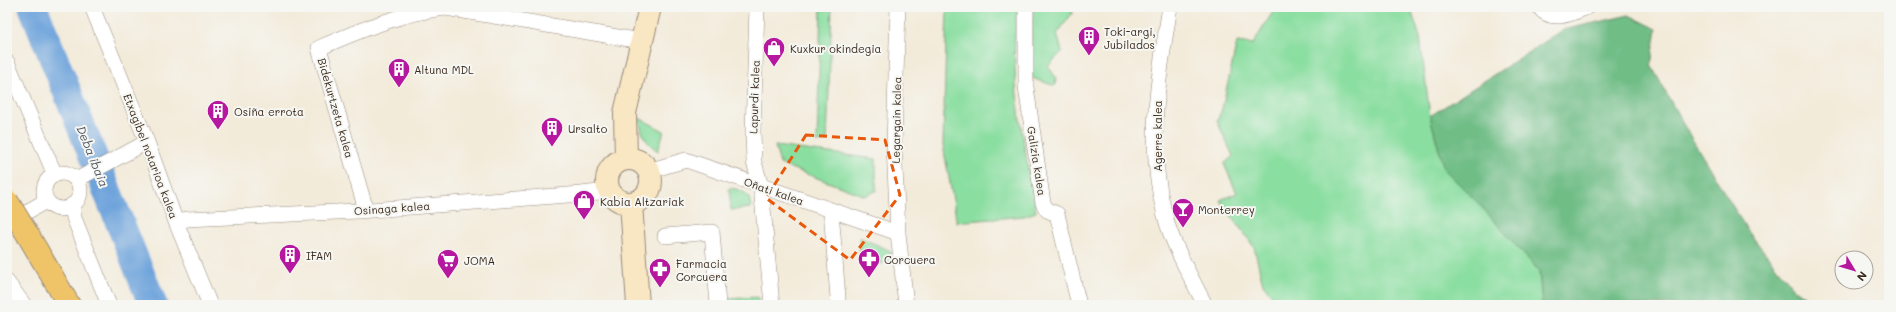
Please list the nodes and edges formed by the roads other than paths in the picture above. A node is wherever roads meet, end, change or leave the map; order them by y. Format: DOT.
graph roads {
  1 [pos="92,7"];
  2 [pos="650,7"];
  3 [pos="757,7"];
  4 [pos="898,7"];
  5 [pos="1026,7"];
  6 [pos="1170,7"];
  7 [pos="1539,7"];
  8 [pos="1587,7"];
  9 [pos="446,8"];
  10 [pos="641,41"];
  11 [pos="7,62"];
  12 [pos="147,142"];
  13 [pos="626,159"];
  14 [pos="648,171"];
  15 [pos="55,175"];
  16 [pos="81,178"];
  17 [pos="761,186"];
  18 [pos="608,191"];
  19 [pos="7,201"];
  20 [pos="46,201"];
  21 [pos="631,203"];
  22 [pos="72,205"];
  23 [pos="366,210"];
  24 [pos="831,210"];
  25 [pos="176,222"];
  26 [pos="7,223"];
  27 [pos="898,233"];
  28 [pos="665,236"];
  29 [pos="7,282"];
  30 [pos="838,298"];
  31 [pos="24,305"];
  32 [pos="69,305"];
  33 [pos="109,305"];
  34 [pos="210,305"];
  35 [pos="638,305"];
  36 [pos="718,305"];
  37 [pos="772,305"];
  38 [pos="906,305"];
  39 [pos="1079,305"];
  40 [pos="1205,305"];
  1 -- 12 [label="street, Etxagibel notarioa kalea"];
  2 -- 10 [label="street"];
  3 -- 17 [label="street, Lapurdi kalea"];
  4 -- 27 [label="street, Legargain kalea"];
  5 -- 39 [label="street, Galizia kalea"];
  6 -- 40 [label="street, Agerre kalea"];
  7 -- 8 [label="street"];
  9 -- 10 [label="street, Bidekurtzeta kalea"];
  9 -- 23 [label="street, Bidekurtzeta kalea"];
  10 -- 13 [label="street"];
  11 -- 15 [label="street"];
  12 -- 16 [label="street"];
  12 -- 25 [label="street, Etxagibel notarioa kalea"];
  13 -- 14 [label="street"];
  13 -- 18 [label="street"];
  14 -- 17 [label="street, Oñati kalea"];
  14 -- 21 [label="street"];
  15 -- 16 [label="street"];
  15 -- 20 [label="street"];
  16 -- 22 [label="street"];
  17 -- 24 [label="street, Oñati kalea"];
  17 -- 37 [label="street, Lapurdi kalea"];
  18 -- 21 [label="street"];
  18 -- 23 [label="street, Osinaga kalea"];
  19 -- 32 [label="main road, bridge"];
  20 -- 22 [label="street"];
  20 -- 26 [label="street"];
  21 -- 35 [label="street"];
  22 -- 33 [label="street"];
  23 -- 25 [label="street, Osinaga kalea"];
  24 -- 27 [label="street, Oñati kalea"];
  24 -- 30 [label="street"];
  25 -- 34 [label="street, Etxagibel notarioa kalea"];
  27 -- 38 [label="street, Legargain kalea"];
  28 -- 36 [label="street"];
  29 -- 31 [label="street"];
}
